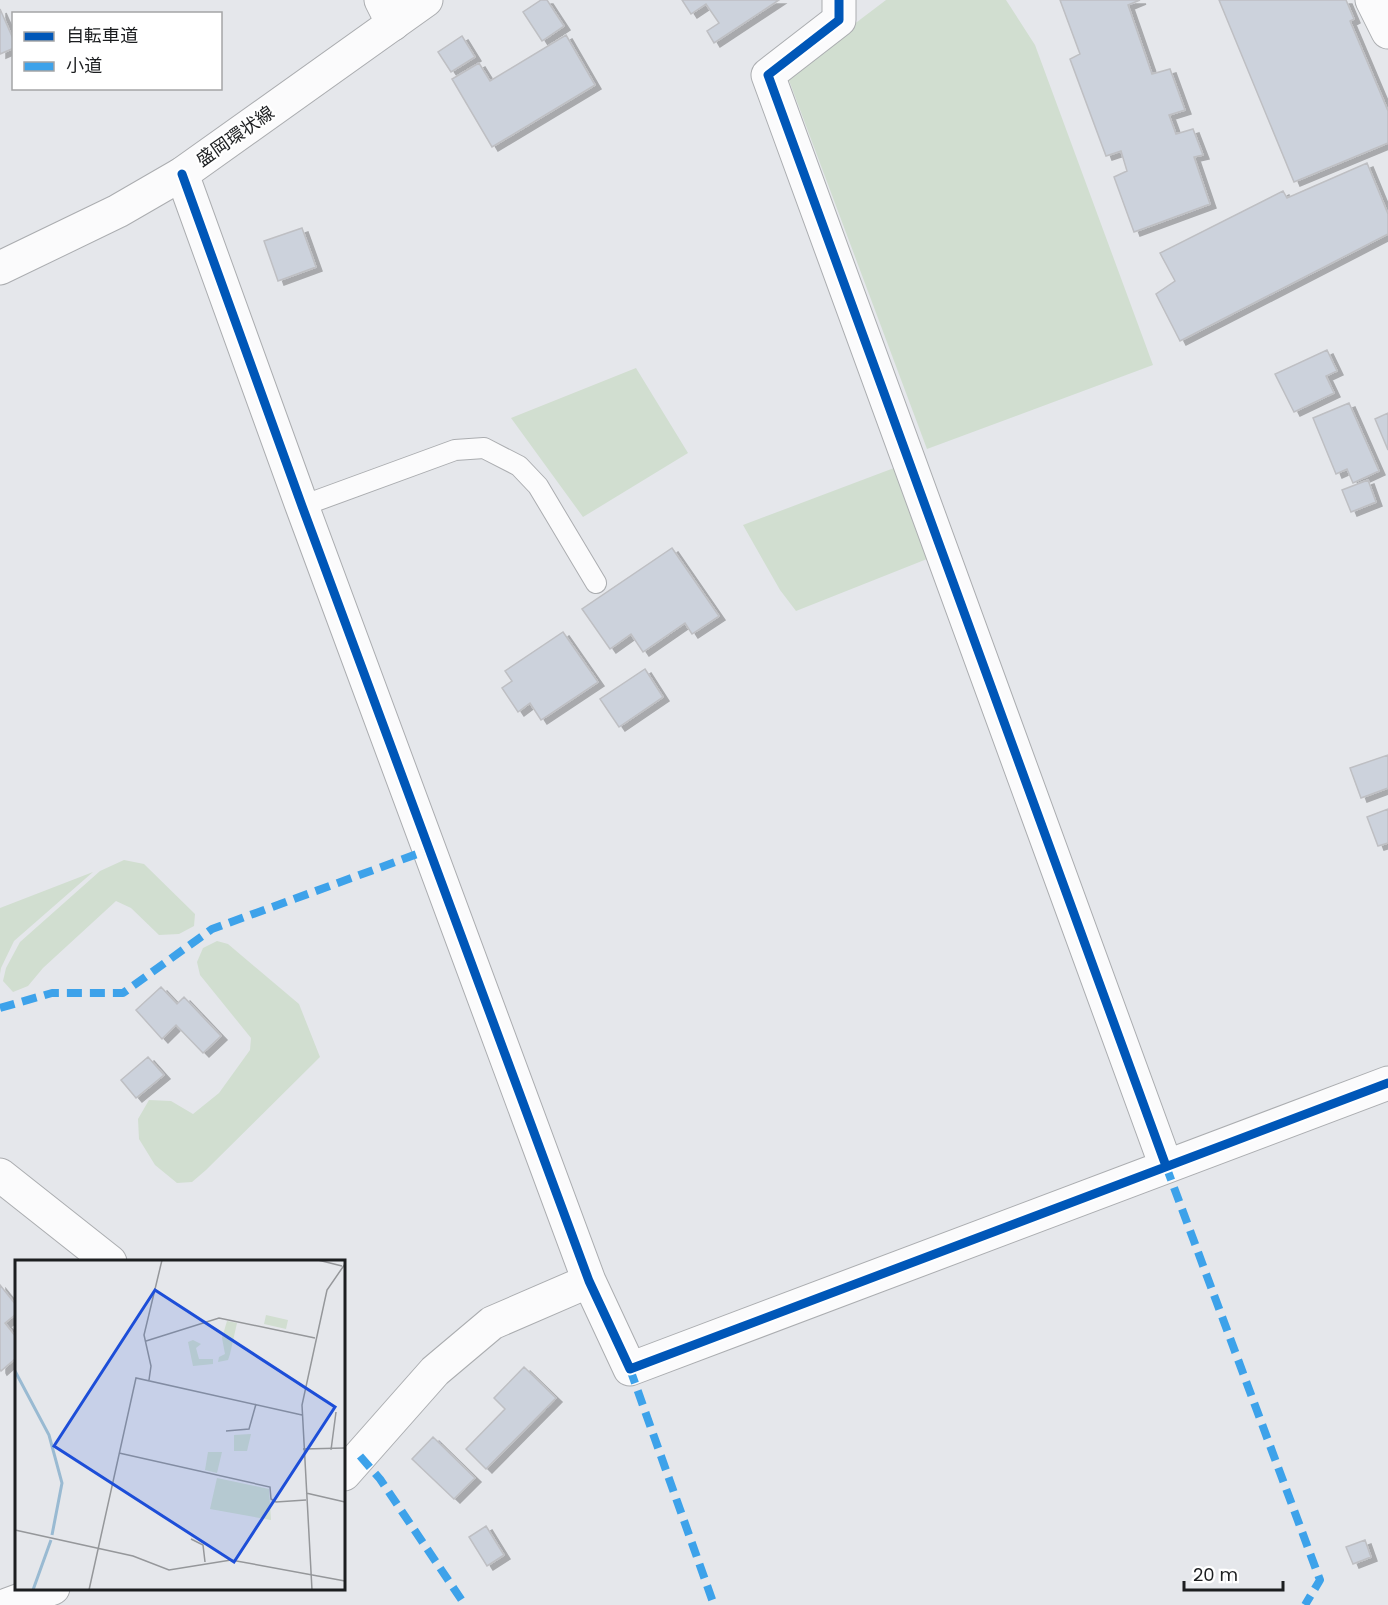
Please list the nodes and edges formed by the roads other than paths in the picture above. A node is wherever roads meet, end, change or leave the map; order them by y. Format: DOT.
graph roads {
  1 [pos="426,0"];
  2 [pos="839,0"];
  3 [pos="1372,0"];
  4 [pos="387,12"];
  5 [pos="1388,32"];
  6 [pos="182,174"];
  7 [pos="0,268"];
  8 [pos="302,506"];
  9 [pos="596,583"];
  10 [pos="1388,1083"];
  11 [pos="1166,1166"];
  12 [pos="0,1175"];
  13 [pos="107,1260"];
  14 [pos="589,1281"];
  15 [pos="349,1458"];
  16 [pos="48,1590"];
  17 [pos="7,1605"];
  1 -- 4 [label="street, 盛岡環状線"];
  2 -- 11 [label="street"];
  3 -- 5 [label="street"];
  4 -- 6 [label="street, 盛岡環状線"];
  6 -- 7 [label="street, 盛岡環状線"];
  6 -- 8 [label="street"];
  8 -- 9 [label="lane"];
  8 -- 14 [label="street"];
  10 -- 11 [label="street"];
  11 -- 14 [label="street"];
  12 -- 13 [label="street"];
  14 -- 15 [label="street"];
  16 -- 17 [label="street"];
}
